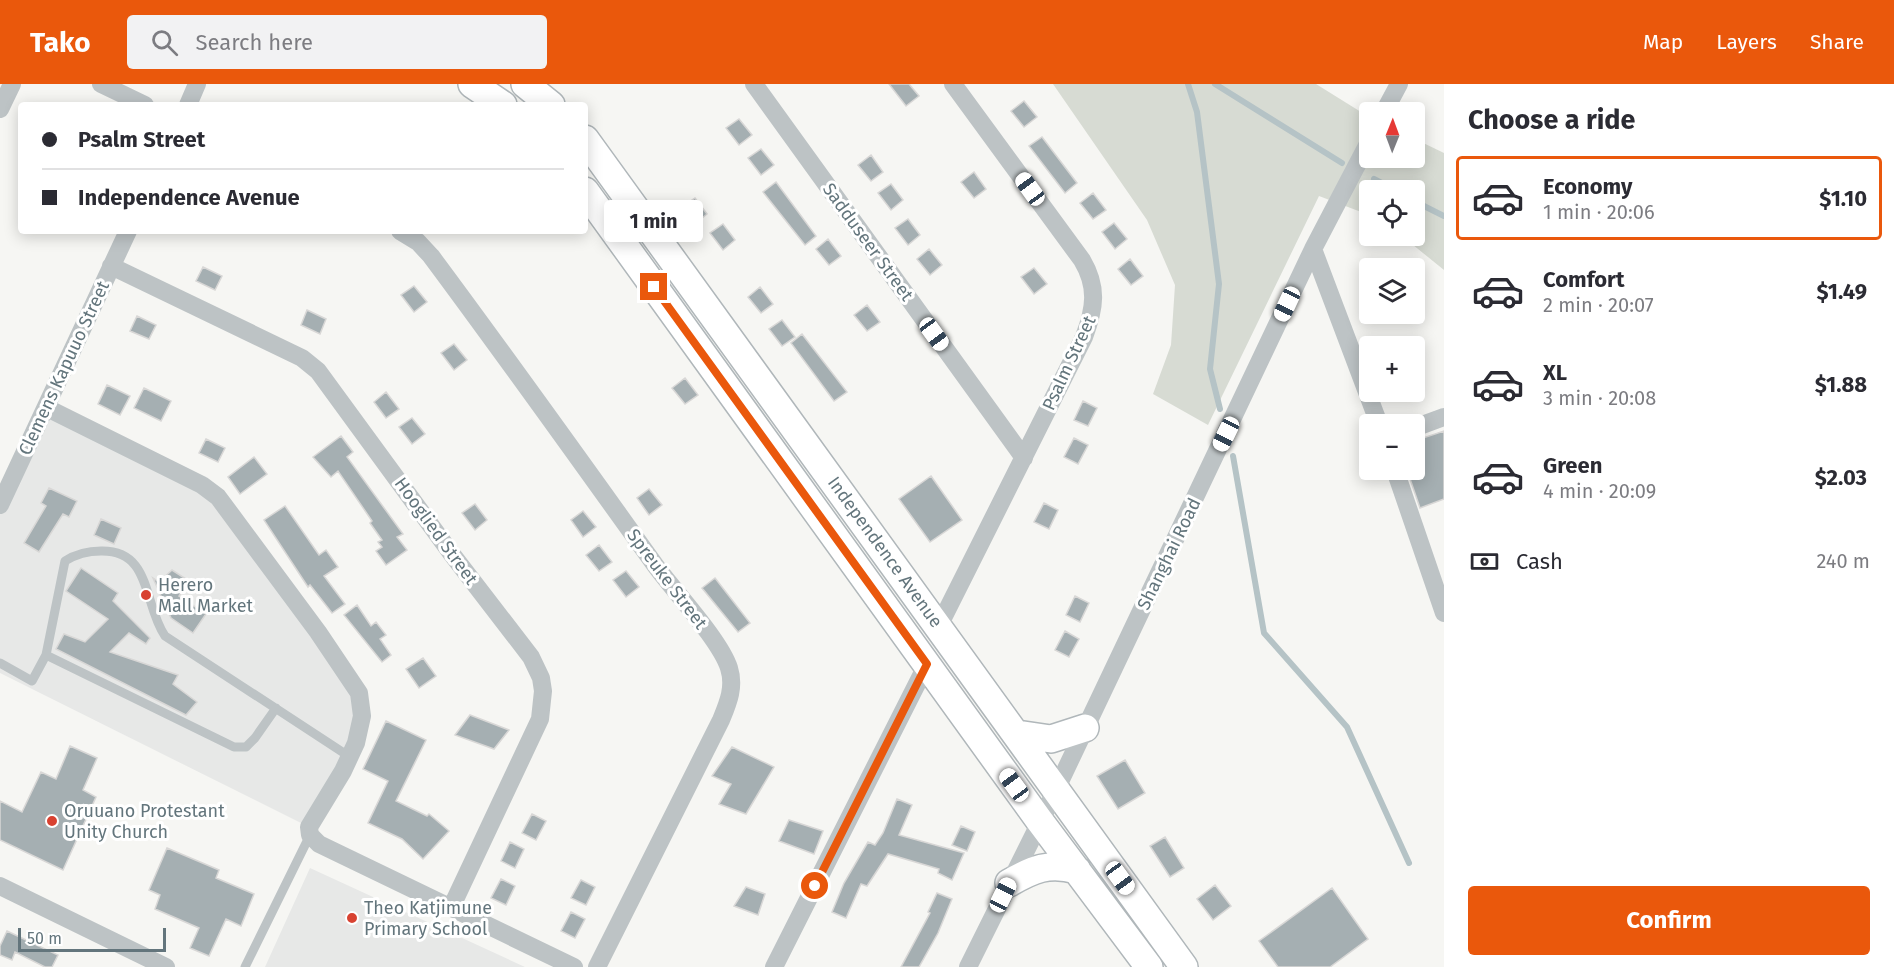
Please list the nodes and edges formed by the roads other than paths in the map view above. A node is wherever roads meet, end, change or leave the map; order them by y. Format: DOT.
graph roads {
  1 [pos="12,84"];
  2 [pos="101,84"];
  3 [pos="197,84"];
  4 [pos="472,84"];
  5 [pos="525,84"];
  6 [pos="754,84"];
  7 [pos="953,84"];
  8 [pos="1399,84"];
  9 [pos="139,102"];
  10 [pos="189,102"];
  11 [pos="499,102"];
  12 [pos="547,102"];
  13 [pos="1389,102"];
  14 [pos="0,109"];
  15 [pos="588,143"];
  16 [pos="1359,161"];
  17 [pos="588,195"];
  18 [pos="127,234"];
  19 [pos="405,234"];
  20 [pos="1313,249"];
  21 [pos="111,266"];
  22 [pos="47,408"];
  23 [pos="1375,414"];
  24 [pos="1444,417"];
  25 [pos="1425,424"];
  26 [pos="1024,458"];
  27 [pos="1398,480"];
  28 [pos="0,505"];
  29 [pos="1444,613"];
  30 [pos="939,626"];
  31 [pos="46,655"];
  32 [pos="0,663"];
  33 [pos="927,664"];
  34 [pos="276,708"];
  35 [pos="1085,728"];
  36 [pos="1017,734"];
  37 [pos="350,757"];
  38 [pos="1056,790"];
  39 [pos="1039,820"];
  40 [pos="310,835"];
  41 [pos="1077,870"];
  42 [pos="1009,883"];
  43 [pos="0,886"];
  44 [pos="451,908"];
  45 [pos="166,967"];
  46 [pos="245,967"];
  47 [pos="574,967"];
  48 [pos="597,967"];
  49 [pos="774,967"];
  50 [pos="968,967"];
  51 [pos="1149,967"];
  52 [pos="1184,967"];
  1 -- 14 [label="street"];
  2 -- 9 [label="street"];
  3 -- 10 [label="street"];
  4 -- 11 [label="main road"];
  5 -- 12 [label="main road"];
  6 -- 26 [label="street, Sadduseer Street"];
  7 -- 26 [label="street, Psalm Street"];
  8 -- 13 [label="street"];
  15 -- 30 [label="main road, Independence Avenue"];
  16 -- 20 [label="street, Shanghai Road"];
  17 -- 33 [label="main road, Independence Avenue"];
  18 -- 21 [label="street, Clemens Kapuuo Street"];
  19 -- 48 [label="street, Spreuke Street"];
  20 -- 23 [label="street"];
  20 -- 35 [label="street, Shanghai Road"];
  21 -- 22 [label="street, Clemens Kapuuo Street"];
  21 -- 44 [label="street, Hooglied Street"];
  22 -- 28 [label="street, Clemens Kapuuo Street"];
  22 -- 37 [label="street"];
  24 -- 25 [label="street"];
  26 -- 30 [label="street, Psalm Street"];
  27 -- 29 [label="street"];
  30 -- 36 [label="main road, Independence Avenue"];
  31 -- 32 [label="lane"];
  31 -- 34 [label="lane"];
  31 -- 34 [label="lane"];
  33 -- 39 [label="main road, Independence Avenue"];
  33 -- 49 [label="street"];
  34 -- 37 [label="lane"];
  35 -- 36 [label="main road"];
  35 -- 38 [label="street, Shanghai Road"];
  36 -- 38 [label="main road, Independence Avenue"];
  37 -- 40 [label="street"];
  38 -- 39 [label="street, Shanghai Road"];
  38 -- 52 [label="main road, Independence Avenue"];
  39 -- 41 [label="main road, Independence Avenue"];
  39 -- 42 [label="street, Shanghai Road"];
  40 -- 44 [label="street"];
  40 -- 46 [label="lane"];
  41 -- 42 [label="main road"];
  41 -- 51 [label="main road, Independence Avenue"];
  42 -- 50 [label="street, Shanghai Road"];
  43 -- 45 [label="street"];
  44 -- 47 [label="street"];
}
